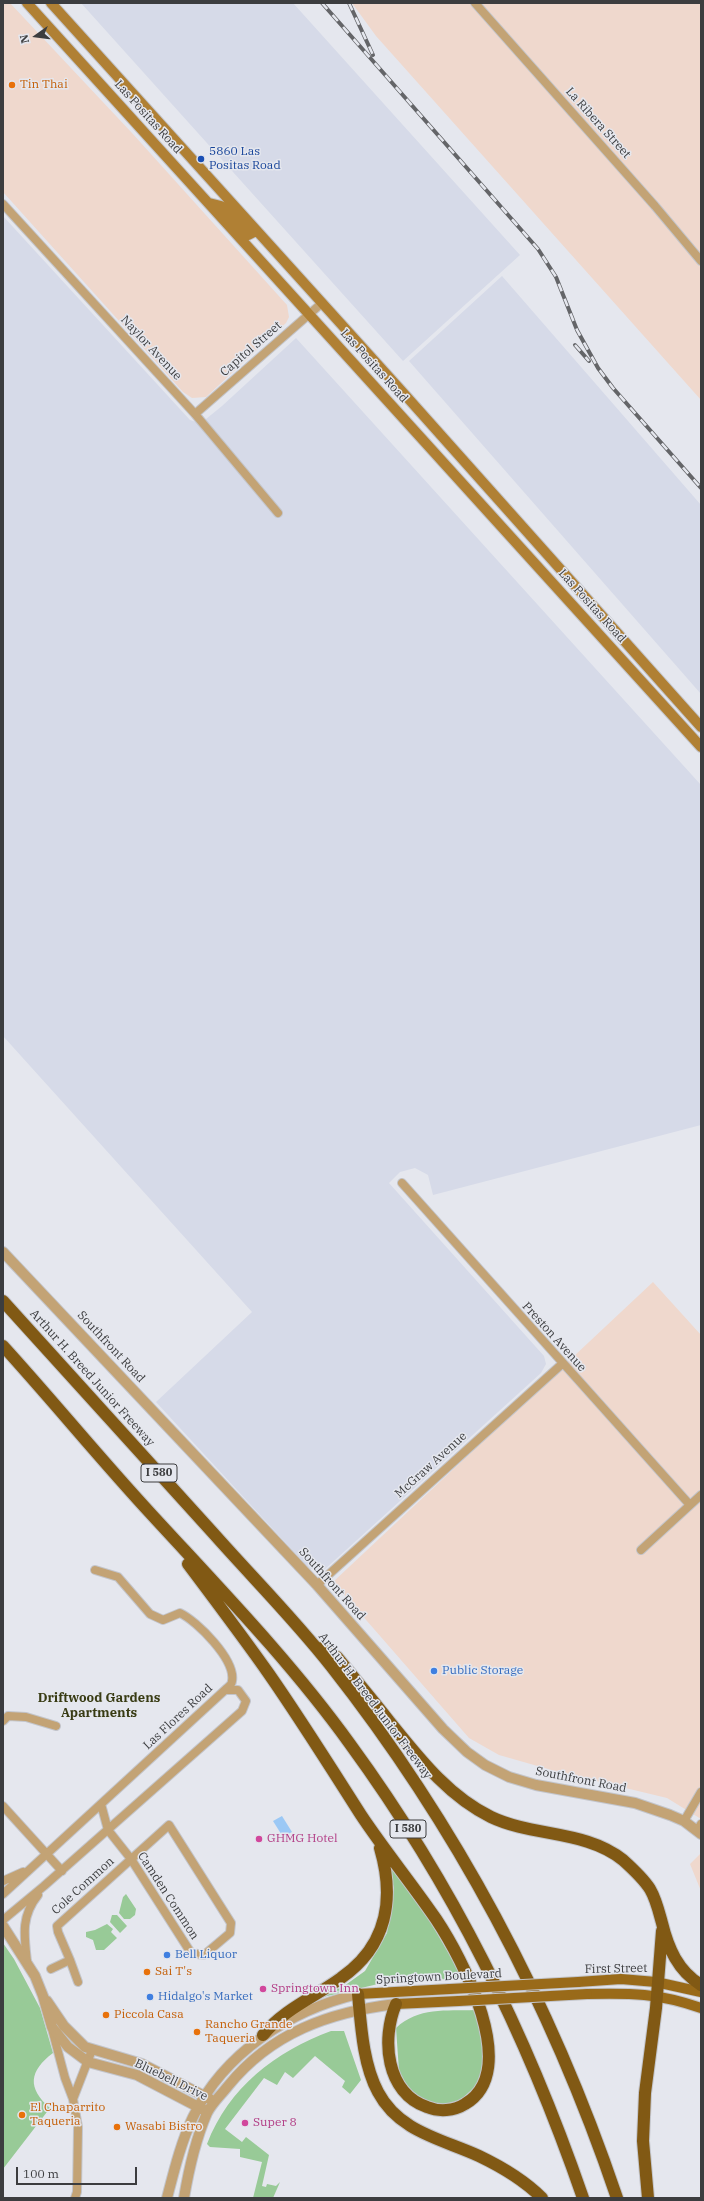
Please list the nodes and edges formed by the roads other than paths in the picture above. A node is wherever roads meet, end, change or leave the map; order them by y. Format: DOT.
graph roads {
  1 [pos="27,3"];
  2 [pos="51,3"];
  3 [pos="475,3"];
  4 [pos="209,203"];
  5 [pos="3,204"];
  6 [pos="256,230"];
  7 [pos="701,261"];
  8 [pos="322,303"];
  9 [pos="309,314"];
  10 [pos="195,414"];
  11 [pos="278,513"];
  12 [pos="701,727"];
  13 [pos="701,746"];
  14 [pos="402,1183"];
  15 [pos="3,1252"];
  16 [pos="3,1301"];
  17 [pos="3,1346"];
  18 [pos="562,1364"];
  19 [pos="701,1495"];
  20 [pos="690,1505"];
  21 [pos="150,1512"];
  22 [pos="641,1550"];
  23 [pos="95,1570"];
  24 [pos="317,1585"];
  25 [pos="314,1646"];
  26 [pos="225,1690"];
  27 [pos="3,1721"];
  28 [pos="56,1726"];
  29 [pos="701,1792"];
  30 [pos="101,1804"];
  31 [pos="3,1806"];
  32 [pos="684,1821"];
  33 [pos="169,1825"];
  34 [pos="108,1830"];
  35 [pos="700,1830"];
  36 [pos="378,1840"];
  37 [pos="47,1854"];
  38 [pos="130,1859"];
  39 [pos="31,1868"];
  40 [pos="62,1871"];
  41 [pos="3,1881"];
  42 [pos="44,1886"];
  43 [pos="3,1894"];
  44 [pos="3,1920"];
  45 [pos="662,1924"];
  46 [pos="3,1926"];
  47 [pos="70,1960"];
  48 [pos="27,1961"];
  49 [pos="51,1969"];
  50 [pos="78,1982"];
  51 [pos="578,1982"];
  52 [pos="656,1982"];
  53 [pos="701,1985"];
  54 [pos="701,1992"];
  55 [pos="358,1994"];
  56 [pos="587,1994"];
  57 [pos="657,1995"];
  58 [pos="43,1996"];
  59 [pos="396,2004"];
  60 [pos="701,2008"];
  61 [pos="359,2010"];
  62 [pos="52,2027"];
  63 [pos="263,2035"];
  64 [pos="92,2050"];
  65 [pos="88,2062"];
  66 [pos="205,2096"];
  67 [pos="73,2099"];
  68 [pos="215,2102"];
  69 [pos="198,2106"];
  70 [pos="208,2112"];
  71 [pos="169,2197"];
  72 [pos="75,2198"];
  73 [pos="184,2198"];
  74 [pos="542,2198"];
  75 [pos="583,2198"];
  76 [pos="617,2198"];
  77 [pos="648,2198"];
  1 -- 4 [label="main road, Las Positas Road"];
  2 -- 6 [label="main road, Las Positas Road"];
  3 -- 7 [label="street, La Ribera Street"];
  4 -- 6 [label="main road"];
  4 -- 9 [label="main road, Las Positas Road"];
  5 -- 10 [label="street, Naylor Avenue"];
  6 -- 8 [label="main road, Las Positas Road"];
  8 -- 9 [label="street, Capitol Street"];
  8 -- 12 [label="main road, Las Positas Road"];
  9 -- 10 [label="street, Capitol Street"];
  9 -- 13 [label="main road, Las Positas Road"];
  10 -- 11 [label="street, Naylor Avenue"];
  14 -- 18 [label="street, Preston Avenue"];
  15 -- 24 [label="street, Southfront Road"];
  16 -- 25 [label="highway, Arthur H. Breed Junior Freeway / I 580"];
  17 -- 21 [label="highway, I 580"];
  18 -- 20 [label="street, Preston Avenue"];
  18 -- 24 [label="street, McGraw Avenue"];
  19 -- 20 [label="street"];
  20 -- 22 [label="street"];
  21 -- 36 [label="highway"];
  21 -- 75 [label="highway, I 580"];
  23 -- 26 [label="street"];
  24 -- 32 [label="street, Southfront Road"];
  25 -- 45 [label="highway"];
  25 -- 76 [label="highway, Arthur H. Breed Junior Freeway / I 580"];
  26 -- 30 [label="street, Las Flores Road"];
  26 -- 34 [label="street, Las Flores Road"];
  27 -- 28 [label="street"];
  29 -- 32 [label="street"];
  30 -- 34 [label="street, Camden Common"];
  30 -- 37 [label="street, Las Flores Road"];
  31 -- 37 [label="street"];
  32 -- 35 [label="street, Southfront Road"];
  33 -- 38 [label="street, Cole Common"];
  33 -- 38 [label="street, Camden Common"];
  34 -- 38 [label="street, Camden Common"];
  34 -- 40 [label="street, Las Flores Road"];
  36 -- 59 [label="highway"];
  36 -- 63 [label="highway"];
  37 -- 39 [label="street, Las Flores Road"];
  37 -- 40 [label="street"];
  38 -- 47 [label="street, Cole Common"];
  39 -- 41 [label="street, Las Flores Road"];
  39 -- 43 [label="street, Las Flores Road"];
  40 -- 42 [label="street, Las Flores Road"];
  42 -- 44 [label="street, Las Flores Road"];
  42 -- 48 [label="street, Las Flores Road"];
  45 -- 52 [label="highway"];
  45 -- 53 [label="highway"];
  46 -- 48 [label="street, Bluebell Drive"];
  47 -- 49 [label="street"];
  47 -- 50 [label="street"];
  48 -- 58 [label="street, Bluebell Drive"];
  51 -- 52 [label="main road, First Street"];
  51 -- 55 [label="main road, Springtown Boulevard, bridge"];
  52 -- 54 [label="main road, First Street"];
  52 -- 57 [label="highway"];
  55 -- 61 [label="highway"];
  55 -- 63 [label="street, Springtown Boulevard"];
  56 -- 57 [label="main road, First Street"];
  56 -- 59 [label="main road, Springtown Boulevard, bridge"];
  57 -- 60 [label="main road, First Street"];
  57 -- 77 [label="highway"];
  58 -- 62 [label="street, Bluebell Drive"];
  58 -- 64 [label="street, Bluebell Drive"];
  59 -- 61 [label="street, Springtown Boulevard"];
  61 -- 68 [label="street, Springtown Boulevard"];
  61 -- 74 [label="highway"];
  62 -- 65 [label="street, Bluebell Drive"];
  62 -- 67 [label="street"];
  63 -- 66 [label="street, Springtown Boulevard"];
  64 -- 65 [label="street"];
  64 -- 66 [label="street, Bluebell Drive"];
  65 -- 67 [label="street"];
  65 -- 69 [label="street, Bluebell Drive"];
  66 -- 68 [label="street, Bluebell Drive"];
  66 -- 69 [label="street, Springtown Boulevard"];
  67 -- 72 [label="street"];
  68 -- 70 [label="street, Springtown Boulevard"];
  69 -- 70 [label="street, Bluebell Drive"];
  69 -- 71 [label="street, Springtown Boulevard"];
  70 -- 73 [label="street, Springtown Boulevard"];
}
